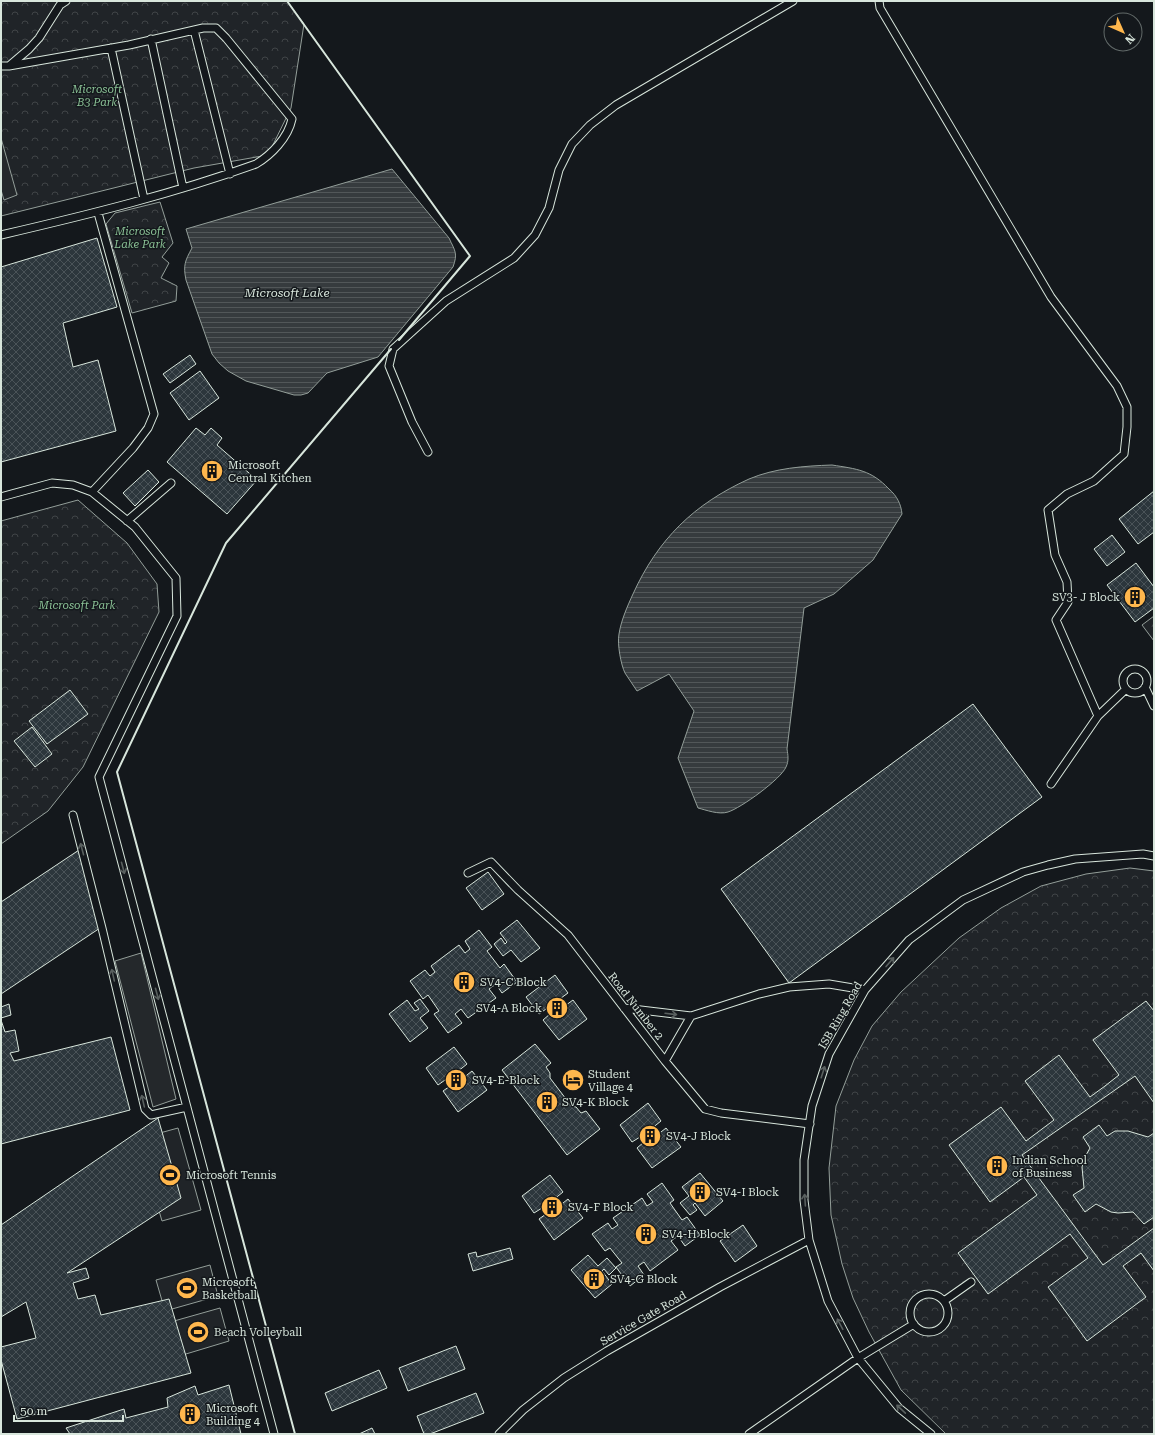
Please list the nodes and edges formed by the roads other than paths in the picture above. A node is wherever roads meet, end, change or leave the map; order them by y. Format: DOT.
graph roads {
  1 [pos="66,1"];
  2 [pos="793,1"];
  3 [pos="878,1"];
  4 [pos="194,30"];
  5 [pos="151,39"];
  6 [pos="111,48"];
  7 [pos="1,66"];
  8 [pos="9,66"];
  9 [pos="230,174"];
  10 [pos="183,188"];
  11 [pos="144,199"];
  12 [pos="98,213"];
  13 [pos="1,235"];
  14 [pos="428,452"];
  15 [pos="171,483"];
  16 [pos="92,492"];
  17 [pos="1,497"];
  18 [pos="127,521"];
  19 [pos="1145,687"];
  20 [pos="1126,689"];
  21 [pos="1154,706"];
  22 [pos="1098,716"];
  23 [pos="1051,784"];
  24 [pos="73,815"];
  25 [pos="1154,856"];
  26 [pos="468,873"];
  27 [pos="865,990"];
  28 [pos="624,1008"];
  29 [pos="691,1016"];
  30 [pos="665,1061"];
  31 [pos="187,1107"];
  32 [pos="810,1124"];
  33 [pos="810,1240"];
  34 [pos="971,1282"];
  35 [pos="944,1301"];
  36 [pos="914,1324"];
  37 [pos="858,1358"];
  38 [pos="274,1434"];
  39 [pos="499,1434"];
  40 [pos="749,1434"];
  41 [pos="931,1434"];
  1 -- 8 [label="lane"];
  2 -- 14 [label="lane"];
  3 -- 22 [label="lane"];
  4 -- 5 [label="lane"];
  4 -- 9 [label="lane"];
  4 -- 9 [label="lane"];
  5 -- 6 [label="lane"];
  5 -- 10 [label="lane"];
  6 -- 8 [label="lane"];
  6 -- 11 [label="lane"];
  7 -- 8 [label="lane"];
  9 -- 10 [label="lane"];
  10 -- 11 [label="lane"];
  11 -- 12 [label="lane"];
  12 -- 13 [label="lane"];
  12 -- 16 [label="lane"];
  15 -- 18 [label="lane"];
  16 -- 17 [label="lane"];
  16 -- 18 [label="lane"];
  18 -- 31 [label="lane, one-way"];
  19 -- 20 [label="lane"];
  19 -- 20 [label="lane"];
  19 -- 21 [label="lane"];
  20 -- 22 [label="lane"];
  22 -- 23 [label="lane"];
  31 -- 24 [label="lane, one-way"];
  27 -- 25 [label="lane, ISB Ring Road, one-way"];
  26 -- 28 [label="lane, Road Number 2"];
  27 -- 29 [label="lane"];
  32 -- 27 [label="lane, ISB Ring Road, one-way"];
  28 -- 29 [label="lane, one-way"];
  28 -- 30 [label="lane, Road Number 2"];
  29 -- 30 [label="lane"];
  30 -- 32 [label="lane, Road Number 2"];
  31 -- 38 [label="lane"];
  33 -- 32 [label="lane, ISB Ring Road, one-way"];
  37 -- 33 [label="lane, ISB Ring Road, one-way"];
  33 -- 39 [label="lane, Service Gate Road"];
  34 -- 35 [label="lane"];
  35 -- 36 [label="lane"];
  35 -- 36 [label="lane"];
  36 -- 37 [label="lane"];
  37 -- 40 [label="lane"];
  41 -- 37 [label="lane, ISB Ring Road, one-way"];
}
